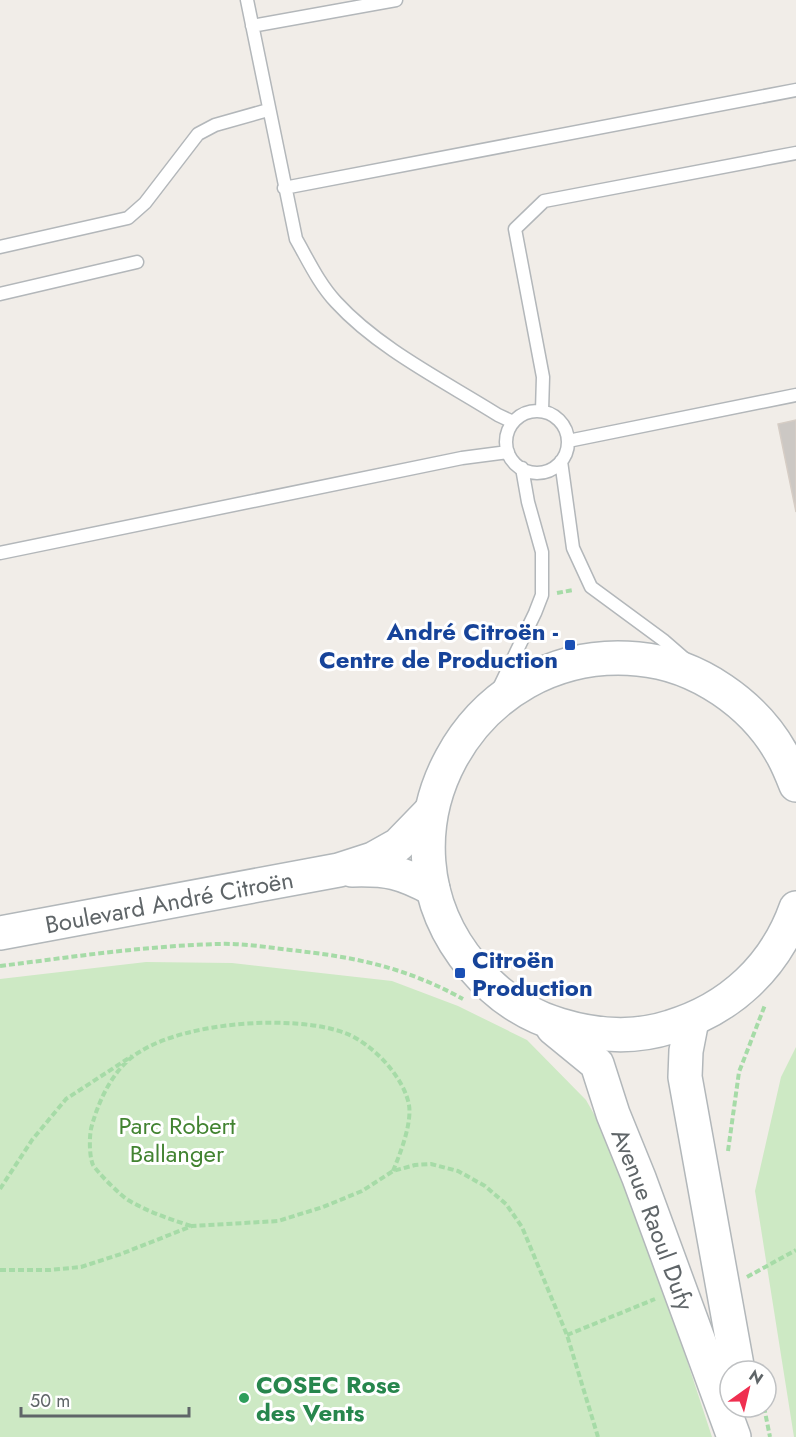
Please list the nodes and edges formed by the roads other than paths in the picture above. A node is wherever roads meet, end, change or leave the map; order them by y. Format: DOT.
graph roads {
  1 [pos="247,0"];
  2 [pos="396,0"];
  3 [pos="252,26"];
  4 [pos="796,90"];
  5 [pos="268,110"];
  6 [pos="796,153"];
  7 [pos="284,188"];
  8 [pos="0,246"];
  9 [pos="137,262"];
  10 [pos="0,294"];
  11 [pos="796,395"];
  12 [pos="542,411"];
  13 [pos="513,422"];
  14 [pos="568,441"];
  15 [pos="508,452"];
  16 [pos="561,461"];
  17 [pos="522,468"];
  18 [pos="0,553"];
  19 [pos="714,684"];
  20 [pos="491,706"];
  21 [pos="789,758"];
  22 [pos="796,785"];
  23 [pos="432,811"];
  24 [pos="339,870"];
  25 [pos="433,889"];
  26 [pos="796,908"];
  27 [pos="0,933"];
  28 [pos="692,1020"];
  29 [pos="545,1021"];
  30 [pos="736,1359"];
  31 [pos="746,1419"];
  32 [pos="734,1437"];
  33 [pos="749,1437"];
  1 -- 3 [label="lane"];
  2 -- 3 [label="lane"];
  3 -- 5 [label="lane"];
  4 -- 7 [label="lane"];
  5 -- 7 [label="lane"];
  5 -- 8 [label="lane"];
  6 -- 12 [label="lane"];
  7 -- 13 [label="lane"];
  9 -- 10 [label="lane"];
  11 -- 14 [label="lane"];
  12 -- 13 [label="lane"];
  12 -- 14 [label="lane"];
  13 -- 15 [label="lane"];
  14 -- 16 [label="lane"];
  15 -- 17 [label="lane"];
  15 -- 18 [label="lane"];
  16 -- 17 [label="lane"];
  16 -- 19 [label="lane"];
  17 -- 20 [label="lane"];
  19 -- 20 [label="main road"];
  19 -- 21 [label="main road"];
  20 -- 23 [label="main road"];
  21 -- 22 [label="main road"];
  23 -- 24 [label="main road, Boulevard André Citroën"];
  23 -- 25 [label="main road"];
  24 -- 25 [label="main road, Boulevard André Citroën"];
  24 -- 27 [label="main road, Boulevard André Citroën"];
  25 -- 29 [label="main road"];
  26 -- 28 [label="main road"];
  28 -- 29 [label="main road"];
  28 -- 30 [label="main road, Avenue Raoul Dufy"];
  29 -- 32 [label="main road, Avenue Raoul Dufy"];
  31 -- 33 [label="main road"];
}
